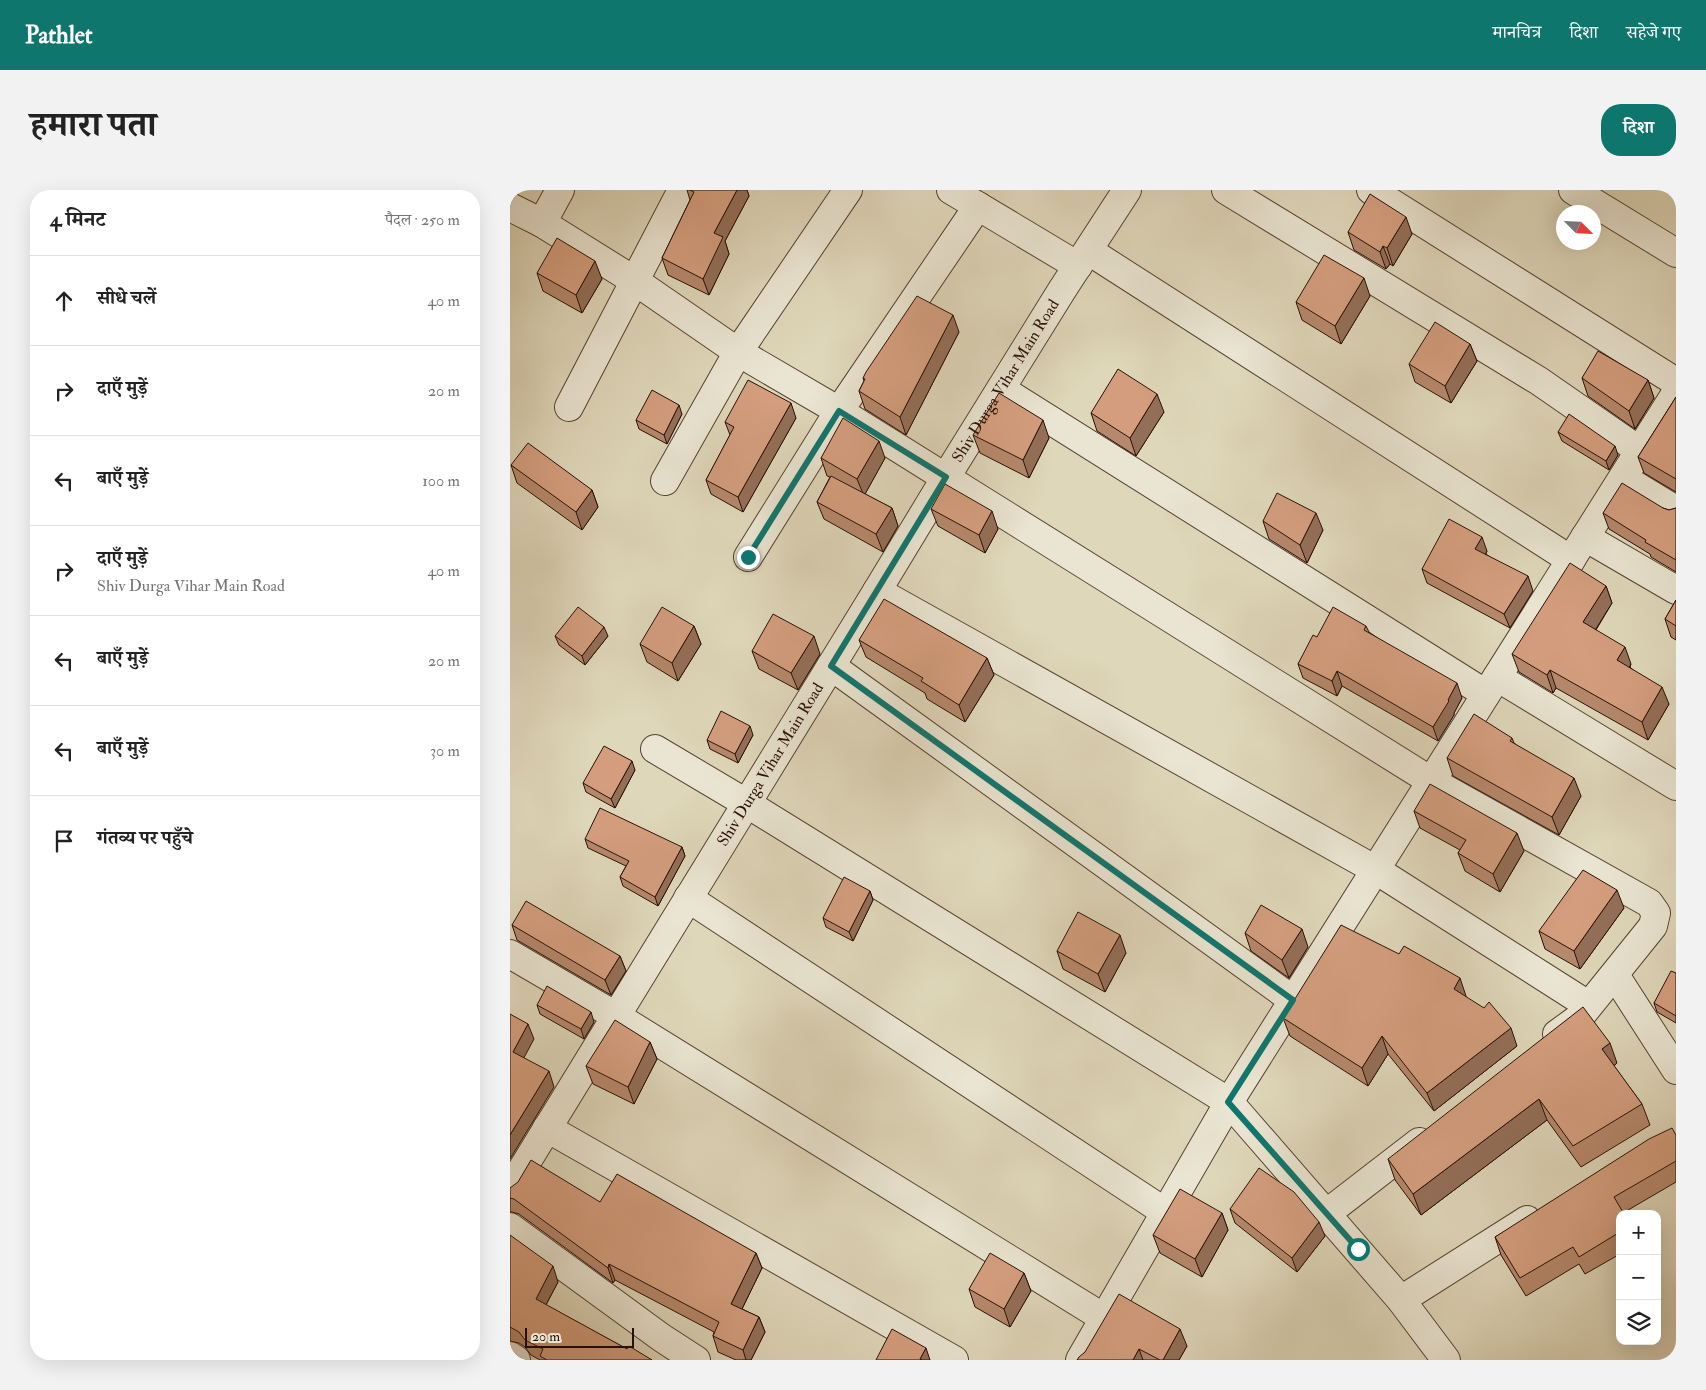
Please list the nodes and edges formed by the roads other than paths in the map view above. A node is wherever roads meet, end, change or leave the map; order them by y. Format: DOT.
graph roads {
  1 [pos="560,190"];
  2 [pos="682,190"];
  3 [pos="848,190"];
  4 [pos="951,190"];
  5 [pos="1127,190"];
  6 [pos="1226,190"];
  7 [pos="1371,190"];
  8 [pos="1573,190"];
  9 [pos="978,206"];
  10 [pos="511,209"];
  11 [pos="542,223"];
  12 [pos="1676,253"];
  13 [pos="1083,258"];
  14 [pos="635,281"];
  15 [pos="738,352"];
  16 [pos="1676,382"];
  17 [pos="1001,390"];
  18 [pos="1676,393"];
  19 [pos="569,407"];
  20 [pos="839,411"];
  21 [pos="1640,451"];
  22 [pos="946,477"];
  23 [pos="1623,478"];
  24 [pos="665,481"];
  25 [pos="1676,510"];
  26 [pos="1578,549"];
  27 [pos="748,557"];
  28 [pos="1676,590"];
  29 [pos="878,591"];
  30 [pos="831,666"];
  31 [pos="1492,685"];
  32 [pos="655,749"];
  33 [pos="1431,781"];
  34 [pos="1676,786"];
  35 [pos="746,803"];
  36 [pos="1376,870"];
  37 [pos="688,898"];
  38 [pos="510,954"];
  39 [pos="1615,975"];
  40 [pos="1293,1000"];
  41 [pos="1588,1006"];
  42 [pos="616,1016"];
  43 [pos="1540,1048"];
  44 [pos="1676,1070"];
  45 [pos="1228,1102"];
  46 [pos="547,1128"];
  47 [pos="1437,1128"];
  48 [pos="510,1189"];
  49 [pos="1550,1206"];
  50 [pos="1165,1212"];
  51 [pos="1327,1214"];
  52 [pos="510,1227"];
  53 [pos="1402,1300"];
  54 [pos="1104,1318"];
  55 [pos="510,1356"];
  56 [pos="516,1360"];
  57 [pos="696,1360"];
  58 [pos="954,1360"];
  59 [pos="1080,1360"];
  60 [pos="1446,1360"];
  1 -- 11 [label="street"];
  2 -- 14 [label="street"];
  3 -- 15 [label="street"];
  4 -- 9 [label="street"];
  5 -- 13 [label="street, Shiv Durga Vihar Main Road"];
  6 -- 21 [label="street"];
  7 -- 16 [label="street"];
  8 -- 12 [label="street"];
  9 -- 13 [label="street"];
  9 -- 20 [label="street"];
  10 -- 11 [label="street"];
  11 -- 14 [label="street"];
  13 -- 17 [label="street, Shiv Durga Vihar Main Road"];
  13 -- 26 [label="street"];
  14 -- 15 [label="street"];
  14 -- 19 [label="street"];
  15 -- 20 [label="street"];
  15 -- 24 [label="street"];
  17 -- 22 [label="street, Shiv Durga Vihar Main Road"];
  17 -- 31 [label="street"];
  18 -- 21 [label="street"];
  20 -- 22 [label="street"];
  20 -- 27 [label="street"];
  21 -- 23 [label="street"];
  22 -- 29 [label="street, Shiv Durga Vihar Main Road"];
  22 -- 33 [label="street"];
  23 -- 25 [label="street"];
  23 -- 26 [label="street"];
  26 -- 28 [label="street"];
  26 -- 31 [label="street"];
  29 -- 30 [label="street, Shiv Durga Vihar Main Road"];
  29 -- 36 [label="street"];
  30 -- 35 [label="street, Shiv Durga Vihar Main Road"];
  30 -- 40 [label="street"];
  31 -- 33 [label="street"];
  31 -- 34 [label="street"];
  32 -- 35 [label="street"];
  33 -- 36 [label="street"];
  33 -- 39 [label="street"];
  35 -- 37 [label="street, Shiv Durga Vihar Main Road"];
  35 -- 45 [label="street"];
  36 -- 40 [label="street"];
  36 -- 41 [label="street"];
  37 -- 42 [label="street, Shiv Durga Vihar Main Road"];
  37 -- 50 [label="street"];
  38 -- 42 [label="street"];
  39 -- 41 [label="street"];
  39 -- 44 [label="street"];
  40 -- 45 [label="street"];
  41 -- 43 [label="street"];
  42 -- 46 [label="street, Shiv Durga Vihar Main Road"];
  42 -- 54 [label="street"];
  45 -- 50 [label="street"];
  45 -- 51 [label="street"];
  46 -- 48 [label="street, Shiv Durga Vihar Main Road"];
  46 -- 58 [label="street"];
  47 -- 51 [label="street"];
  49 -- 53 [label="street"];
  50 -- 54 [label="street"];
  51 -- 53 [label="street"];
  52 -- 57 [label="street"];
  53 -- 60 [label="street"];
  54 -- 59 [label="street"];
  55 -- 56 [label="street"];
}
